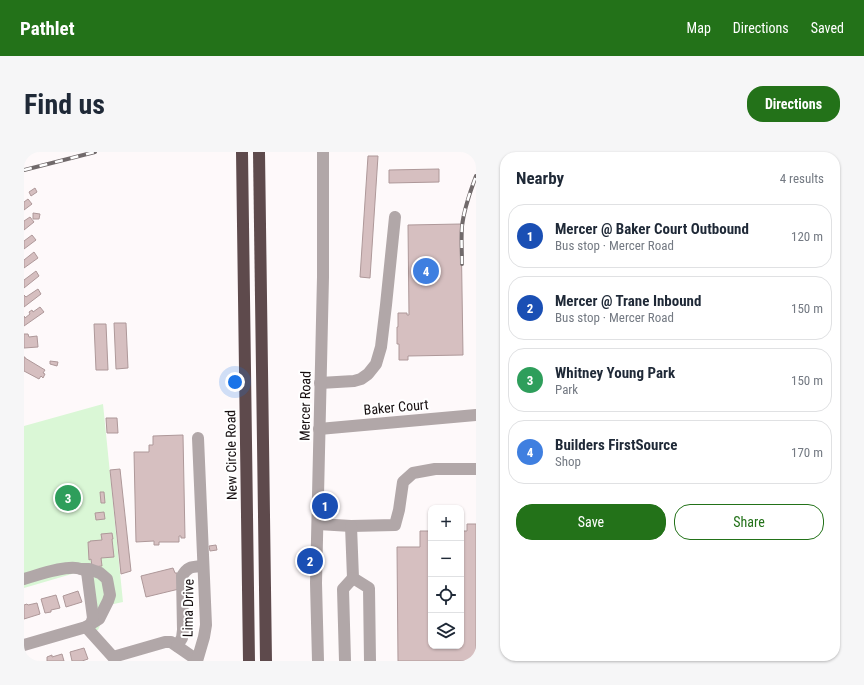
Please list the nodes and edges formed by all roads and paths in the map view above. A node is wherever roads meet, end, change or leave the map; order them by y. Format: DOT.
graph roads {
  1 [pos="259,152"];
  2 [pos="323,152"];
  3 [pos="242,154"];
  4 [pos="395,217"];
  5 [pos="320,383"];
  6 [pos="476,415"];
  7 [pos="319,429"];
  8 [pos="198,438"];
  9 [pos="476,469"];
  10 [pos="318,524"];
  11 [pos="351,526"];
  12 [pos="203,561"];
  13 [pos="81,569"];
  14 [pos="353,578"];
  15 [pos="24,579"];
  16 [pos="88,625"];
  17 [pos="24,645"];
  18 [pos="177,646"];
  19 [pos="197,660"];
  20 [pos="249,661"];
  21 [pos="266,661"];
  22 [pos="318,661"];
  23 [pos="344,661"];
  24 [pos="370,661"];
  1 -- 21 [label="highway"];
  2 -- 5 [label="street, Mercer Road"];
  3 -- 20 [label="highway, New Circle Road"];
  4 -- 5 [label="street"];
  5 -- 7 [label="street, Mercer Road"];
  6 -- 7 [label="street, Baker Court"];
  7 -- 10 [label="street, Mercer Road"];
  8 -- 12 [label="street, Lima Drive"];
  9 -- 11 [label="street"];
  10 -- 11 [label="street"];
  10 -- 22 [label="street, Mercer Road"];
  11 -- 14 [label="street"];
  12 -- 18 [label="street"];
  12 -- 19 [label="street, Lima Drive"];
  13 -- 15 [label="street"];
  13 -- 16 [label="street"];
  13 -- 16 [label="street"];
  14 -- 23 [label="street"];
  14 -- 24 [label="street"];
  16 -- 17 [label="street"];
  16 -- 18 [label="street"];
  18 -- 19 [label="street"];
}
